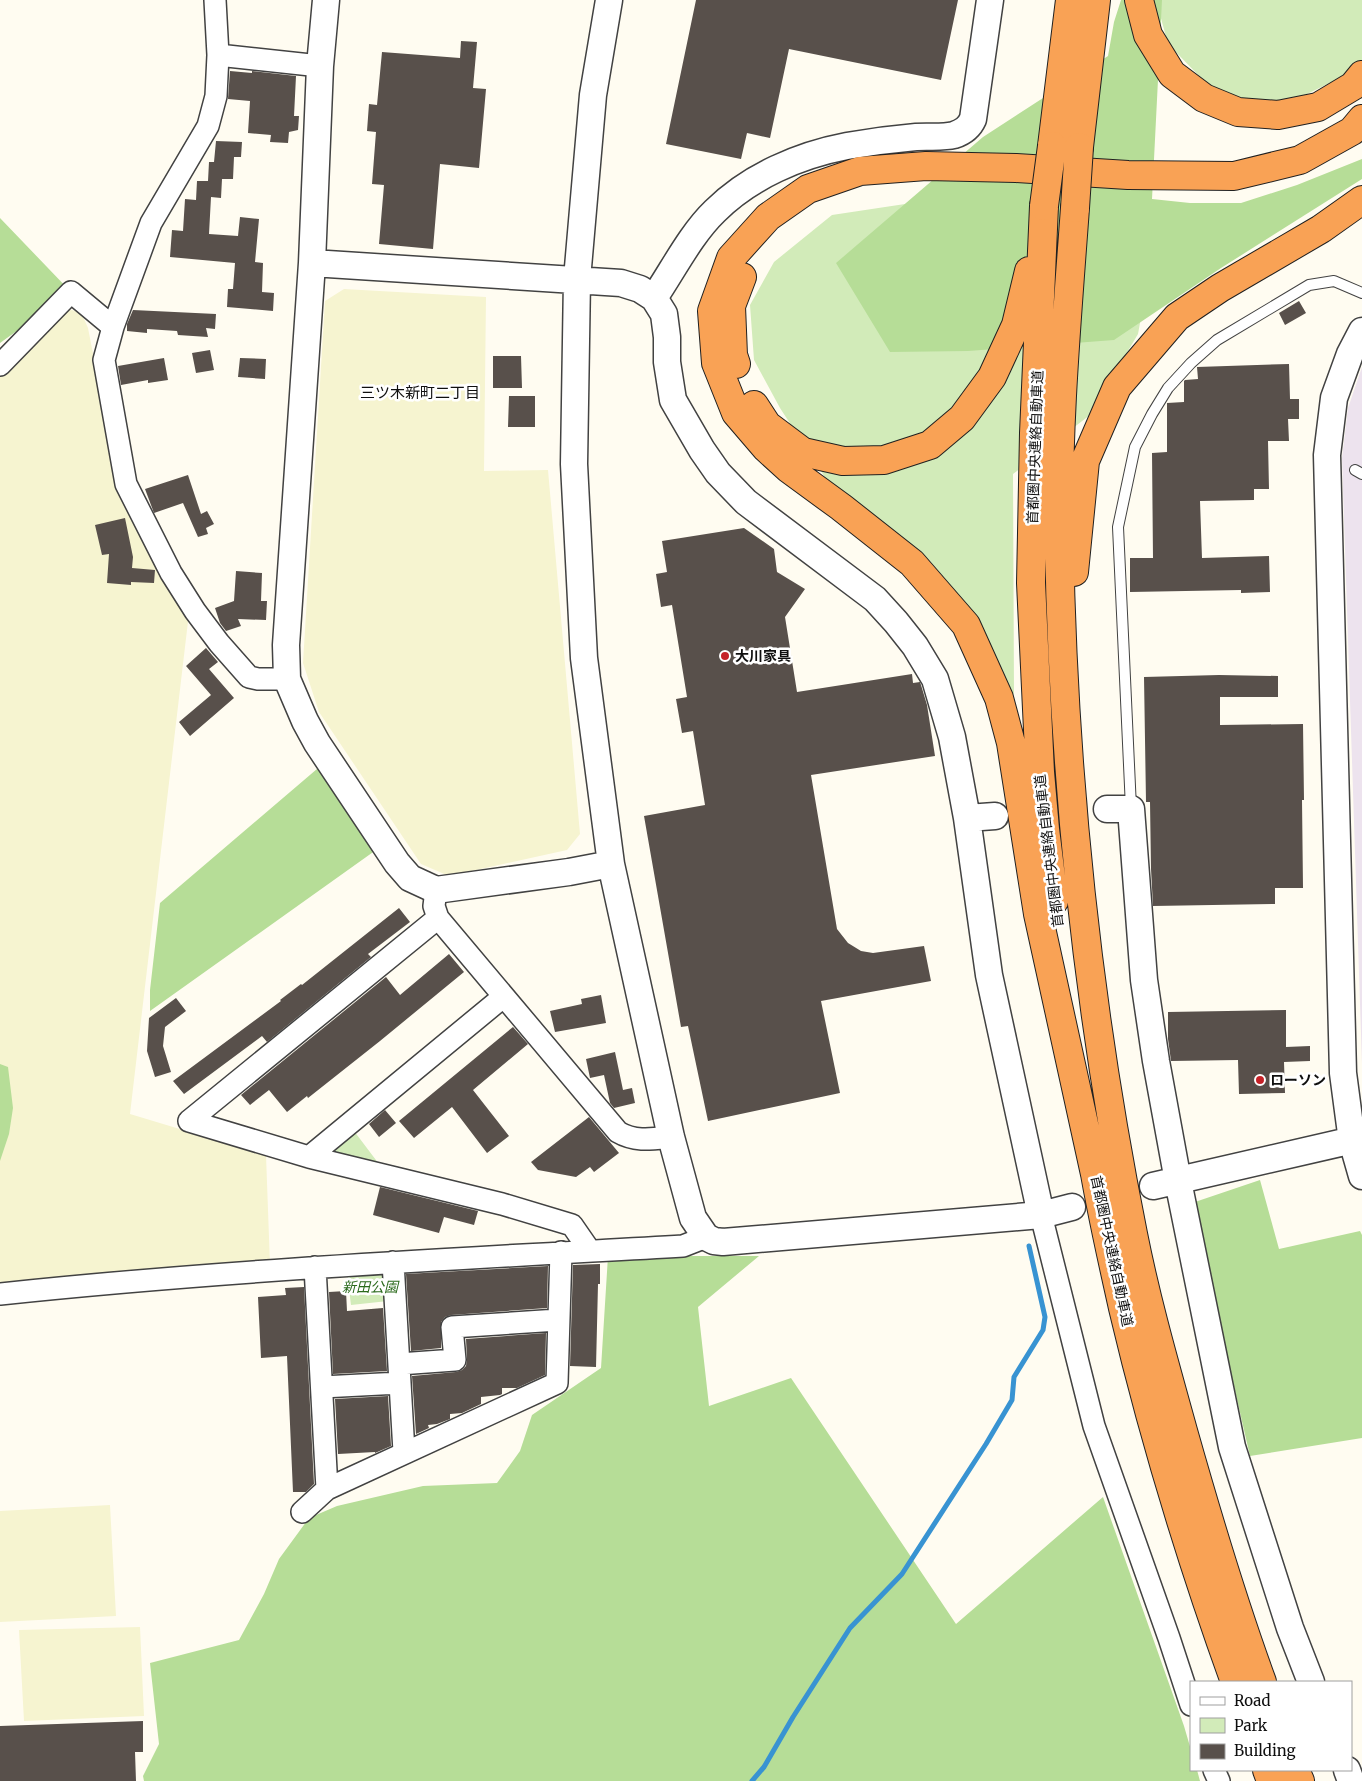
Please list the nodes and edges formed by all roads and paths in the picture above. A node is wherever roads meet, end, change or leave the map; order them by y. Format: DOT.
graph roads {
  1 [pos="215,0"];
  2 [pos="326,0"];
  3 [pos="609,0"];
  4 [pos="990,0"];
  5 [pos="1070,0"];
  6 [pos="1096,0"];
  7 [pos="1139,0"];
  8 [pos="218,55"];
  9 [pos="320,66"];
  10 [pos="1362,75"];
  11 [pos="1362,119"];
  12 [pos="1362,138"];
  13 [pos="1362,200"];
  14 [pos="1044,206"];
  15 [pos="312,263"];
  16 [pos="577,279"];
  17 [pos="1362,292"];
  18 [pos="654,298"];
  19 [pos="113,327"];
  20 [pos="1362,331"];
  21 [pos="0,365"];
  22 [pos="287,679"];
  23 [pos="1064,685"];
  24 [pos="1119,809"];
  25 [pos="995,816"];
  26 [pos="967,818"];
  27 [pos="610,864"];
  28 [pos="436,890"];
  29 [pos="438,918"];
  30 [pos="503,997"];
  31 [pos="671,1137"];
  32 [pos="1357,1139"];
  33 [pos="310,1157"];
  34 [pos="1095,1174"];
  35 [pos="1362,1176"];
  36 [pos="1165,1183"];
  37 [pos="1072,1207"];
  38 [pos="1041,1215"];
  39 [pos="706,1237"];
  40 [pos="590,1251"];
  41 [pos="561,1252"];
  42 [pos="394,1262"];
  43 [pos="315,1267"];
  44 [pos="0,1294"];
  45 [pos="558,1320"];
  46 [pos="399,1373"];
  47 [pos="322,1387"];
  48 [pos="404,1452"];
  49 [pos="327,1489"];
  50 [pos="302,1512"];
  51 [pos="1235,1681"];
  52 [pos="1262,1681"];
  53 [pos="1311,1681"];
  54 [pos="1190,1702"];
  1 -- 8 [label="street"];
  2 -- 9 [label="street"];
  3 -- 16 [label="street"];
  4 -- 18 [label="street"];
  5 -- 14 [label="highway, 首都圏中央連絡自動車道, bridge"];
  6 -- 23 [label="highway, 首都圏中央連絡自動車道, bridge"];
  7 -- 10 [label="highway"];
  8 -- 9 [label="street"];
  8 -- 19 [label="street"];
  9 -- 15 [label="street"];
  11 -- 34 [label="highway"];
  12 -- 14 [label="highway"];
  13 -- 23 [label="highway"];
  14 -- 34 [label="highway, 首都圏中央連絡自動車道"];
  15 -- 16 [label="street"];
  15 -- 22 [label="street"];
  16 -- 18 [label="street"];
  16 -- 27 [label="street"];
  17 -- 24 [label="lane"];
  18 -- 26 [label="street"];
  19 -- 21 [label="street"];
  19 -- 22 [label="street"];
  20 -- 32 [label="street"];
  22 -- 28 [label="street"];
  23 -- 52 [label="highway, 首都圏中央連絡自動車道"];
  24 -- 36 [label="street"];
  25 -- 26 [label="street"];
  26 -- 38 [label="street"];
  27 -- 28 [label="street"];
  27 -- 31 [label="street"];
  28 -- 29 [label="street"];
  29 -- 30 [label="street"];
  29 -- 33 [label="street"];
  30 -- 31 [label="street"];
  30 -- 33 [label="street"];
  31 -- 39 [label="street"];
  32 -- 35 [label="street"];
  32 -- 36 [label="street"];
  33 -- 40 [label="street"];
  34 -- 51 [label="highway, 首都圏中央連絡自動車道"];
  36 -- 53 [label="street"];
  37 -- 38 [label="street"];
  38 -- 39 [label="street"];
  38 -- 54 [label="street"];
  39 -- 40 [label="street"];
  40 -- 41 [label="street"];
  41 -- 42 [label="street"];
  41 -- 45 [label="street"];
  42 -- 43 [label="street"];
  42 -- 46 [label="street"];
  43 -- 44 [label="street"];
  43 -- 47 [label="street"];
  45 -- 46 [label="street"];
  45 -- 48 [label="street"];
  46 -- 47 [label="street"];
  46 -- 48 [label="street"];
  47 -- 49 [label="street"];
  48 -- 49 [label="street"];
  49 -- 50 [label="street"];
}
